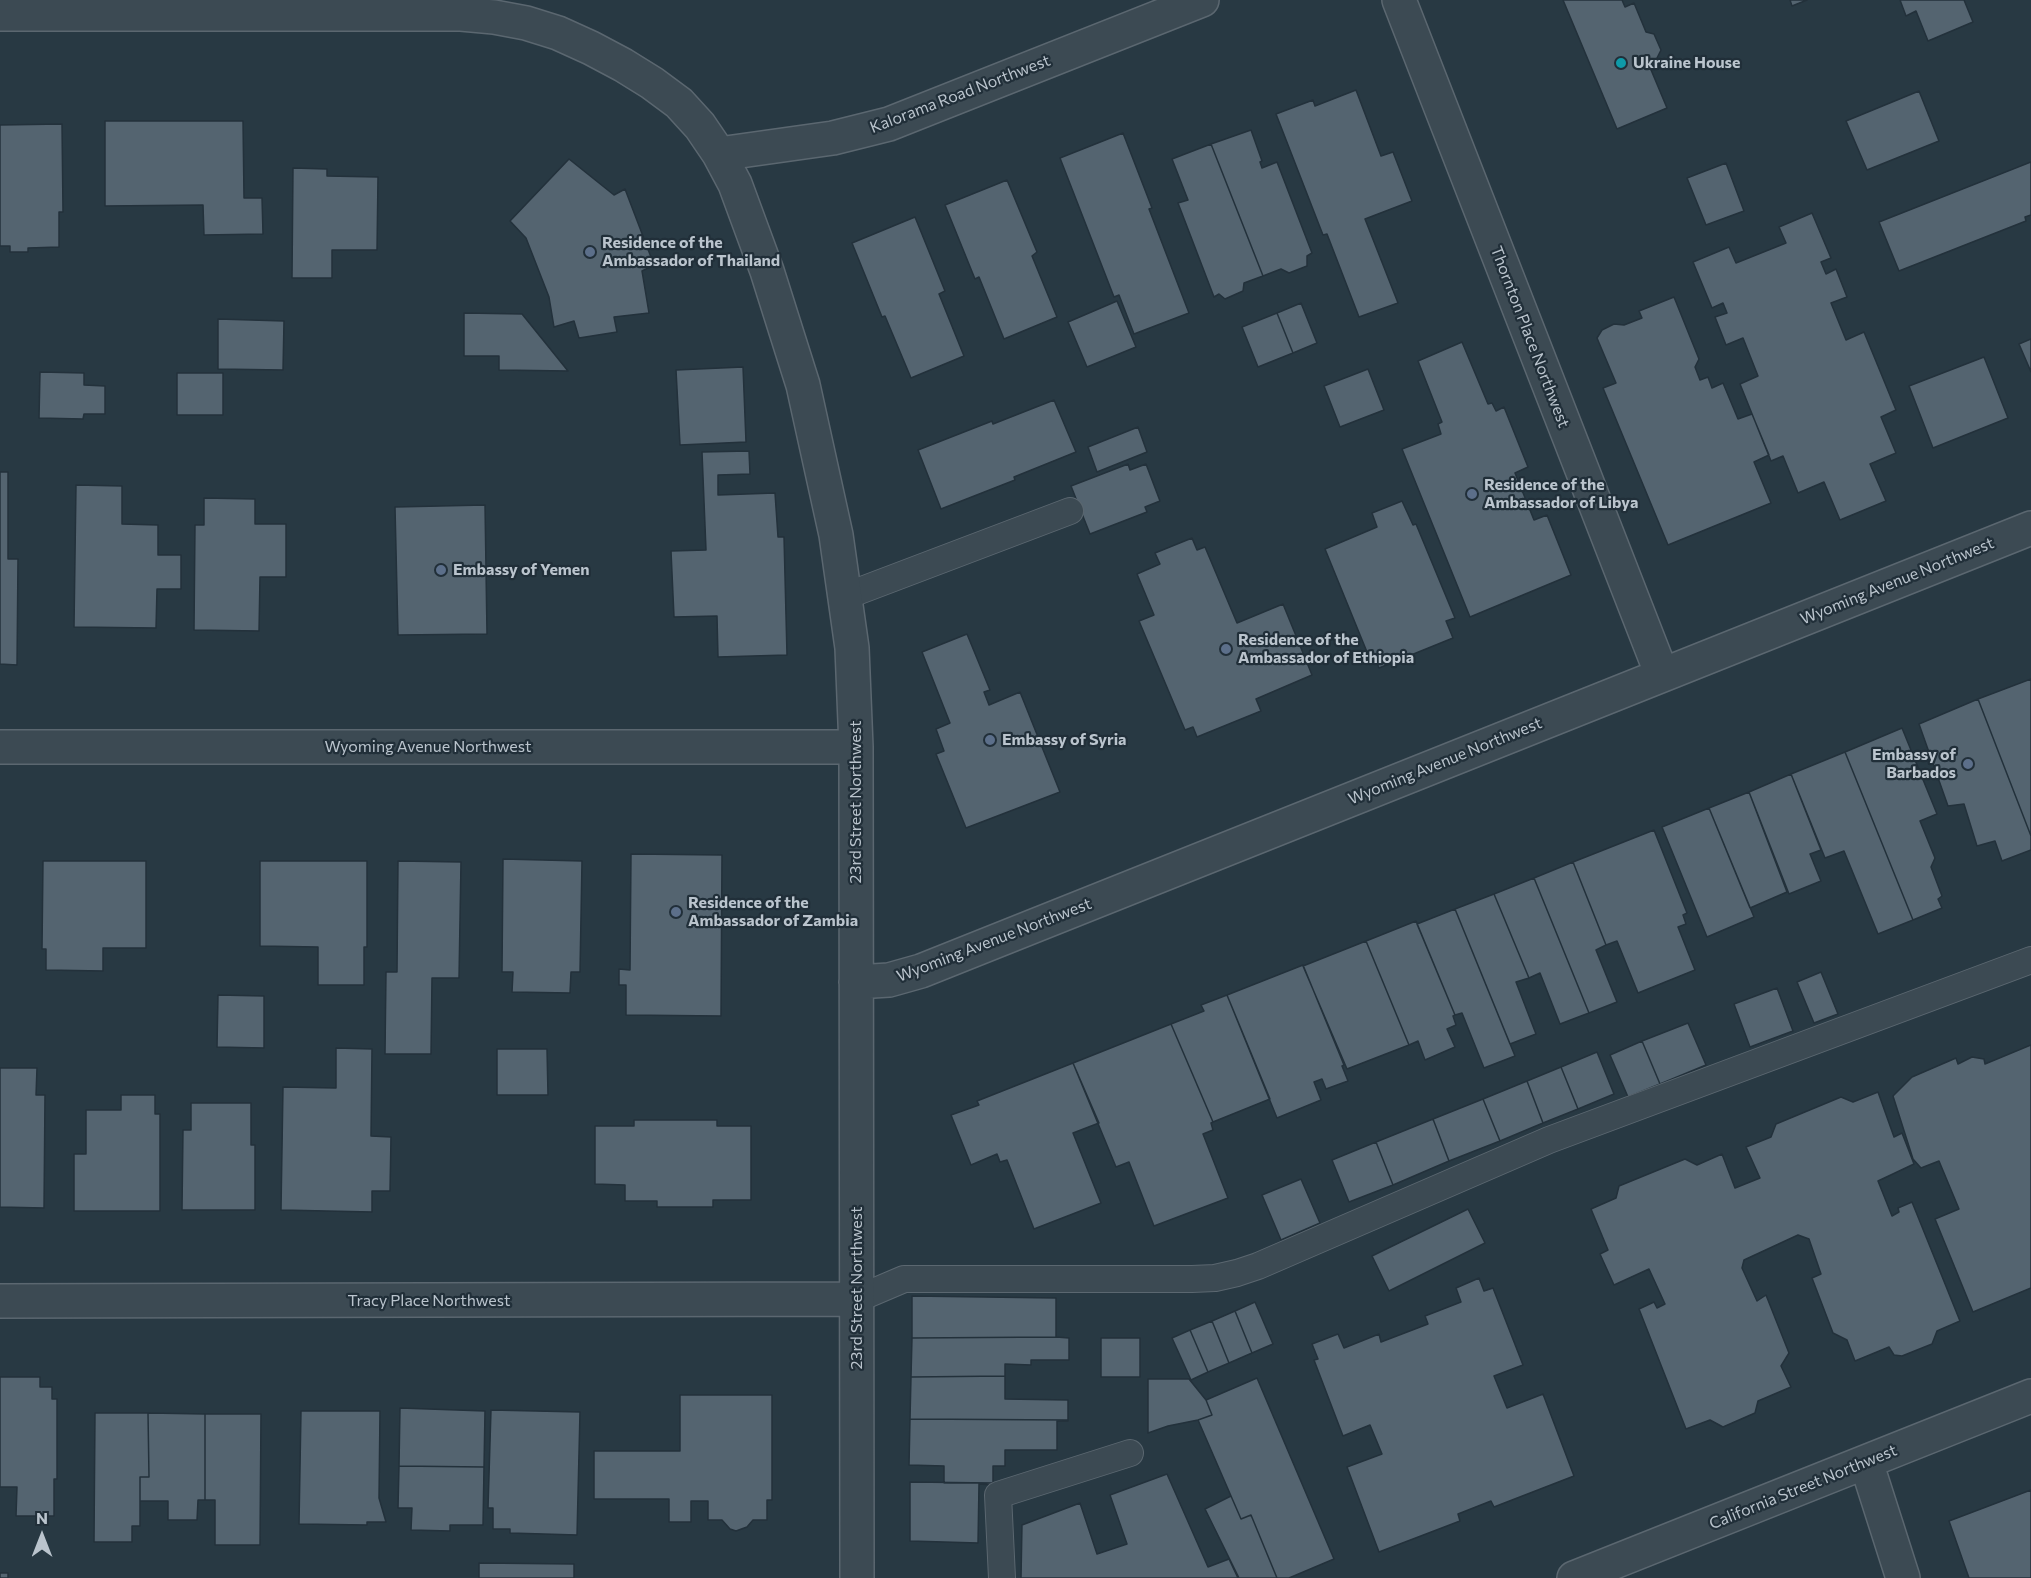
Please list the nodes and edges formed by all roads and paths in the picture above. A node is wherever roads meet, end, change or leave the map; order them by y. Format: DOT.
graph roads {
  1 [pos="1202,0"];
  2 [pos="1399,0"];
  3 [pos="0,14"];
  4 [pos="719,154"];
  5 [pos="1070,511"];
  6 [pos="2031,528"];
  7 [pos="846,596"];
  8 [pos="1662,675"];
  9 [pos="0,747"];
  10 [pos="856,747"];
  11 [pos="2031,960"];
  12 [pos="856,982"];
  13 [pos="857,1299"];
  14 [pos="0,1301"];
  15 [pos="2031,1396"];
  16 [pos="1130,1454"];
  17 [pos="1866,1462"];
  18 [pos="857,1578"];
  19 [pos="1002,1578"];
  20 [pos="1574,1578"];
  21 [pos="1903,1578"];
  1 -- 4 [label="street, Kalorama Road Northwest"];
  2 -- 8 [label="street, Thornton Place Northwest"];
  3 -- 4 [label="street"];
  4 -- 7 [label="street, 23rd Street Northwest"];
  5 -- 7 [label="lane"];
  6 -- 8 [label="street, Wyoming Avenue Northwest"];
  7 -- 10 [label="street, 23rd Street Northwest"];
  8 -- 12 [label="street, Wyoming Avenue Northwest"];
  9 -- 10 [label="street, Wyoming Avenue Northwest"];
  10 -- 12 [label="street, 23rd Street Northwest"];
  11 -- 13 [label="lane"];
  12 -- 13 [label="street, 23rd Street Northwest"];
  13 -- 14 [label="street, Tracy Place Northwest"];
  13 -- 18 [label="street, 23rd Street Northwest"];
  15 -- 17 [label="street, California Street Northwest"];
  16 -- 19 [label="lane"];
  17 -- 20 [label="street, California Street Northwest"];
  17 -- 21 [label="street"];
}
